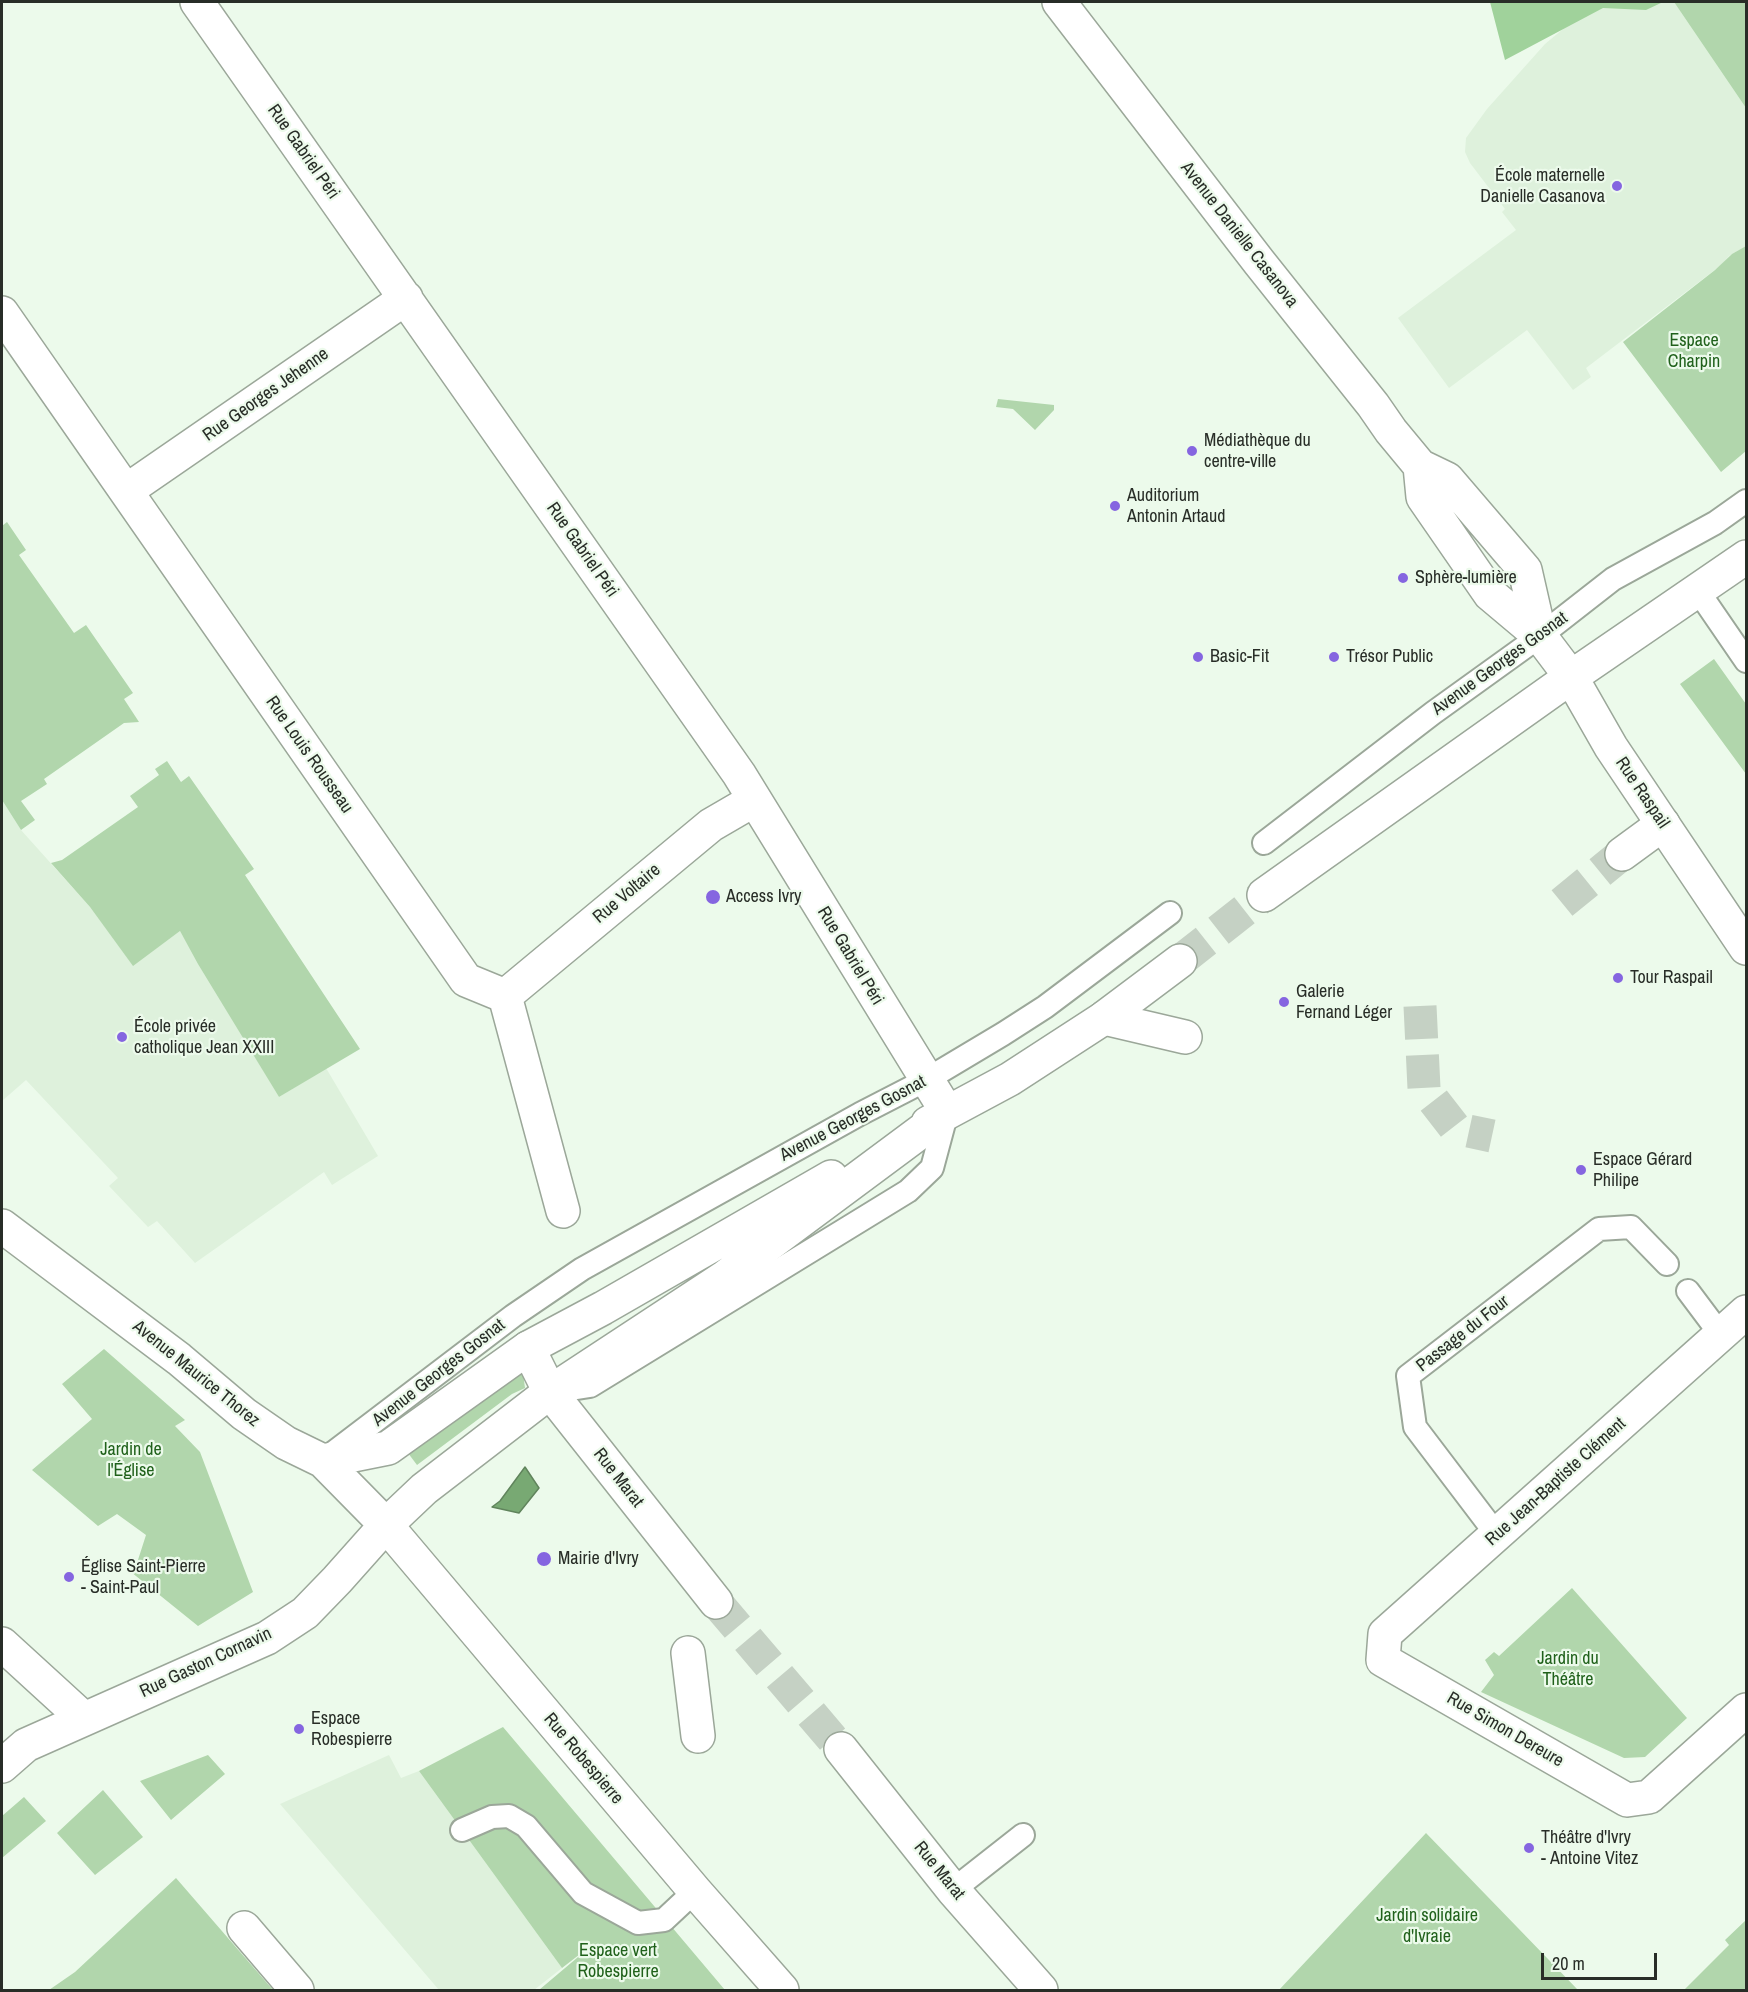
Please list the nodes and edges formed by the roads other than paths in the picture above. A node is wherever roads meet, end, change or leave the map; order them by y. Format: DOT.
graph roads {
  1 [pos="197,2"];
  2 [pos="1059,2"];
  3 [pos="406,298"];
  4 [pos="2,313"];
  5 [pos="126,491"];
  6 [pos="1746,501"];
  7 [pos="1746,557"];
  8 [pos="1698,591"];
  9 [pos="1540,636"];
  10 [pos="1746,661"];
  11 [pos="1571,677"];
  12 [pos="754,800"];
  13 [pos="1663,824"];
  14 [pos="1264,843"];
  15 [pos="1622,854"];
  16 [pos="1264,896"];
  17 [pos="1170,914"];
  18 [pos="1746,948"];
  19 [pos="1180,961"];
  20 [pos="505,996"];
  21 [pos="1104,1018"];
  22 [pos="1185,1037"];
  23 [pos="926,1080"];
  24 [pos="947,1112"];
  25 [pos="563,1211"];
  26 [pos="2,1226"];
  27 [pos="1667,1264"];
  28 [pos="1688,1291"];
  29 [pos="1746,1312"];
  30 [pos="1721,1335"];
  31 [pos="528,1348"];
  32 [pos="550,1392"];
  33 [pos="323,1461"];
  34 [pos="386,1525"];
  35 [pos="1497,1535"];
  36 [pos="716,1602"];
  37 [pos="2,1644"];
  38 [pos="688,1653"];
  39 [pos="1383,1660"];
  40 [pos="1746,1710"];
  41 [pos="83,1718"];
  42 [pos="698,1736"];
  43 [pos="841,1749"];
  44 [pos="2,1766"];
  45 [pos="462,1830"];
  46 [pos="1023,1835"];
  47 [pos="953,1890"];
  48 [pos="695,1891"];
  49 [pos="244,1928"];
  50 [pos="297,1990"];
  51 [pos="783,1990"];
  52 [pos="1041,1990"];
  1 -- 3 [label="street, Rue Gabriel Péri"];
  2 -- 9 [label="street, Avenue Danielle Casanova"];
  3 -- 5 [label="street, Rue Georges Jehenne"];
  3 -- 12 [label="street, Rue Gabriel Péri"];
  4 -- 5 [label="street, Rue Louis Rousseau"];
  5 -- 20 [label="street, Rue Louis Rousseau"];
  6 -- 9 [label="lane, Avenue Georges Gosnat"];
  7 -- 8 [label="street"];
  8 -- 10 [label="lane"];
  8 -- 11 [label="street"];
  9 -- 11 [label="street, Rue Raspail"];
  9 -- 14 [label="lane, Avenue Georges Gosnat"];
  11 -- 13 [label="street, Rue Raspail"];
  11 -- 16 [label="street"];
  12 -- 20 [label="street, Rue Voltaire"];
  12 -- 23 [label="street, Rue Gabriel Péri"];
  13 -- 15 [label="street"];
  13 -- 18 [label="street, Rue Raspail"];
  17 -- 23 [label="lane, Avenue Georges Gosnat"];
  19 -- 21 [label="street, Avenue Georges Gosnat"];
  20 -- 25 [label="street"];
  21 -- 22 [label="street"];
  21 -- 24 [label="street, Avenue Georges Gosnat"];
  23 -- 24 [label="street, Rue Gabriel Péri"];
  23 -- 33 [label="lane, Avenue Georges Gosnat"];
  24 -- 31 [label="street, Avenue Georges Gosnat"];
  24 -- 32 [label="street, Avenue Georges Gosnat"];
  26 -- 33 [label="street, Avenue Maurice Thorez"];
  27 -- 35 [label="lane, Passage du Four"];
  28 -- 30 [label="lane"];
  29 -- 30 [label="street, Rue Jean-Baptiste Clément"];
  30 -- 35 [label="street, Rue Jean-Baptiste Clément"];
  31 -- 32 [label="street, Rue Marat"];
  31 -- 33 [label="street, Avenue Georges Gosnat"];
  32 -- 34 [label="street, Avenue Georges Gosnat"];
  32 -- 36 [label="street, Rue Marat"];
  33 -- 34 [label="street, Avenue Maurice Thorez"];
  34 -- 41 [label="street, Rue Gaston Cornavin"];
  34 -- 48 [label="street, Rue Robespierre"];
  35 -- 39 [label="street, Rue Jean-Baptiste Clément"];
  37 -- 41 [label="street"];
  38 -- 42 [label="street"];
  39 -- 40 [label="street, Rue Simon Dereure"];
  41 -- 44 [label="street, Rue Gaston Cornavin"];
  43 -- 47 [label="street, Rue Marat"];
  45 -- 48 [label="lane"];
  46 -- 47 [label="lane"];
  47 -- 52 [label="street, Rue Marat"];
  48 -- 51 [label="street, Rue Robespierre"];
  49 -- 50 [label="street"];
}
